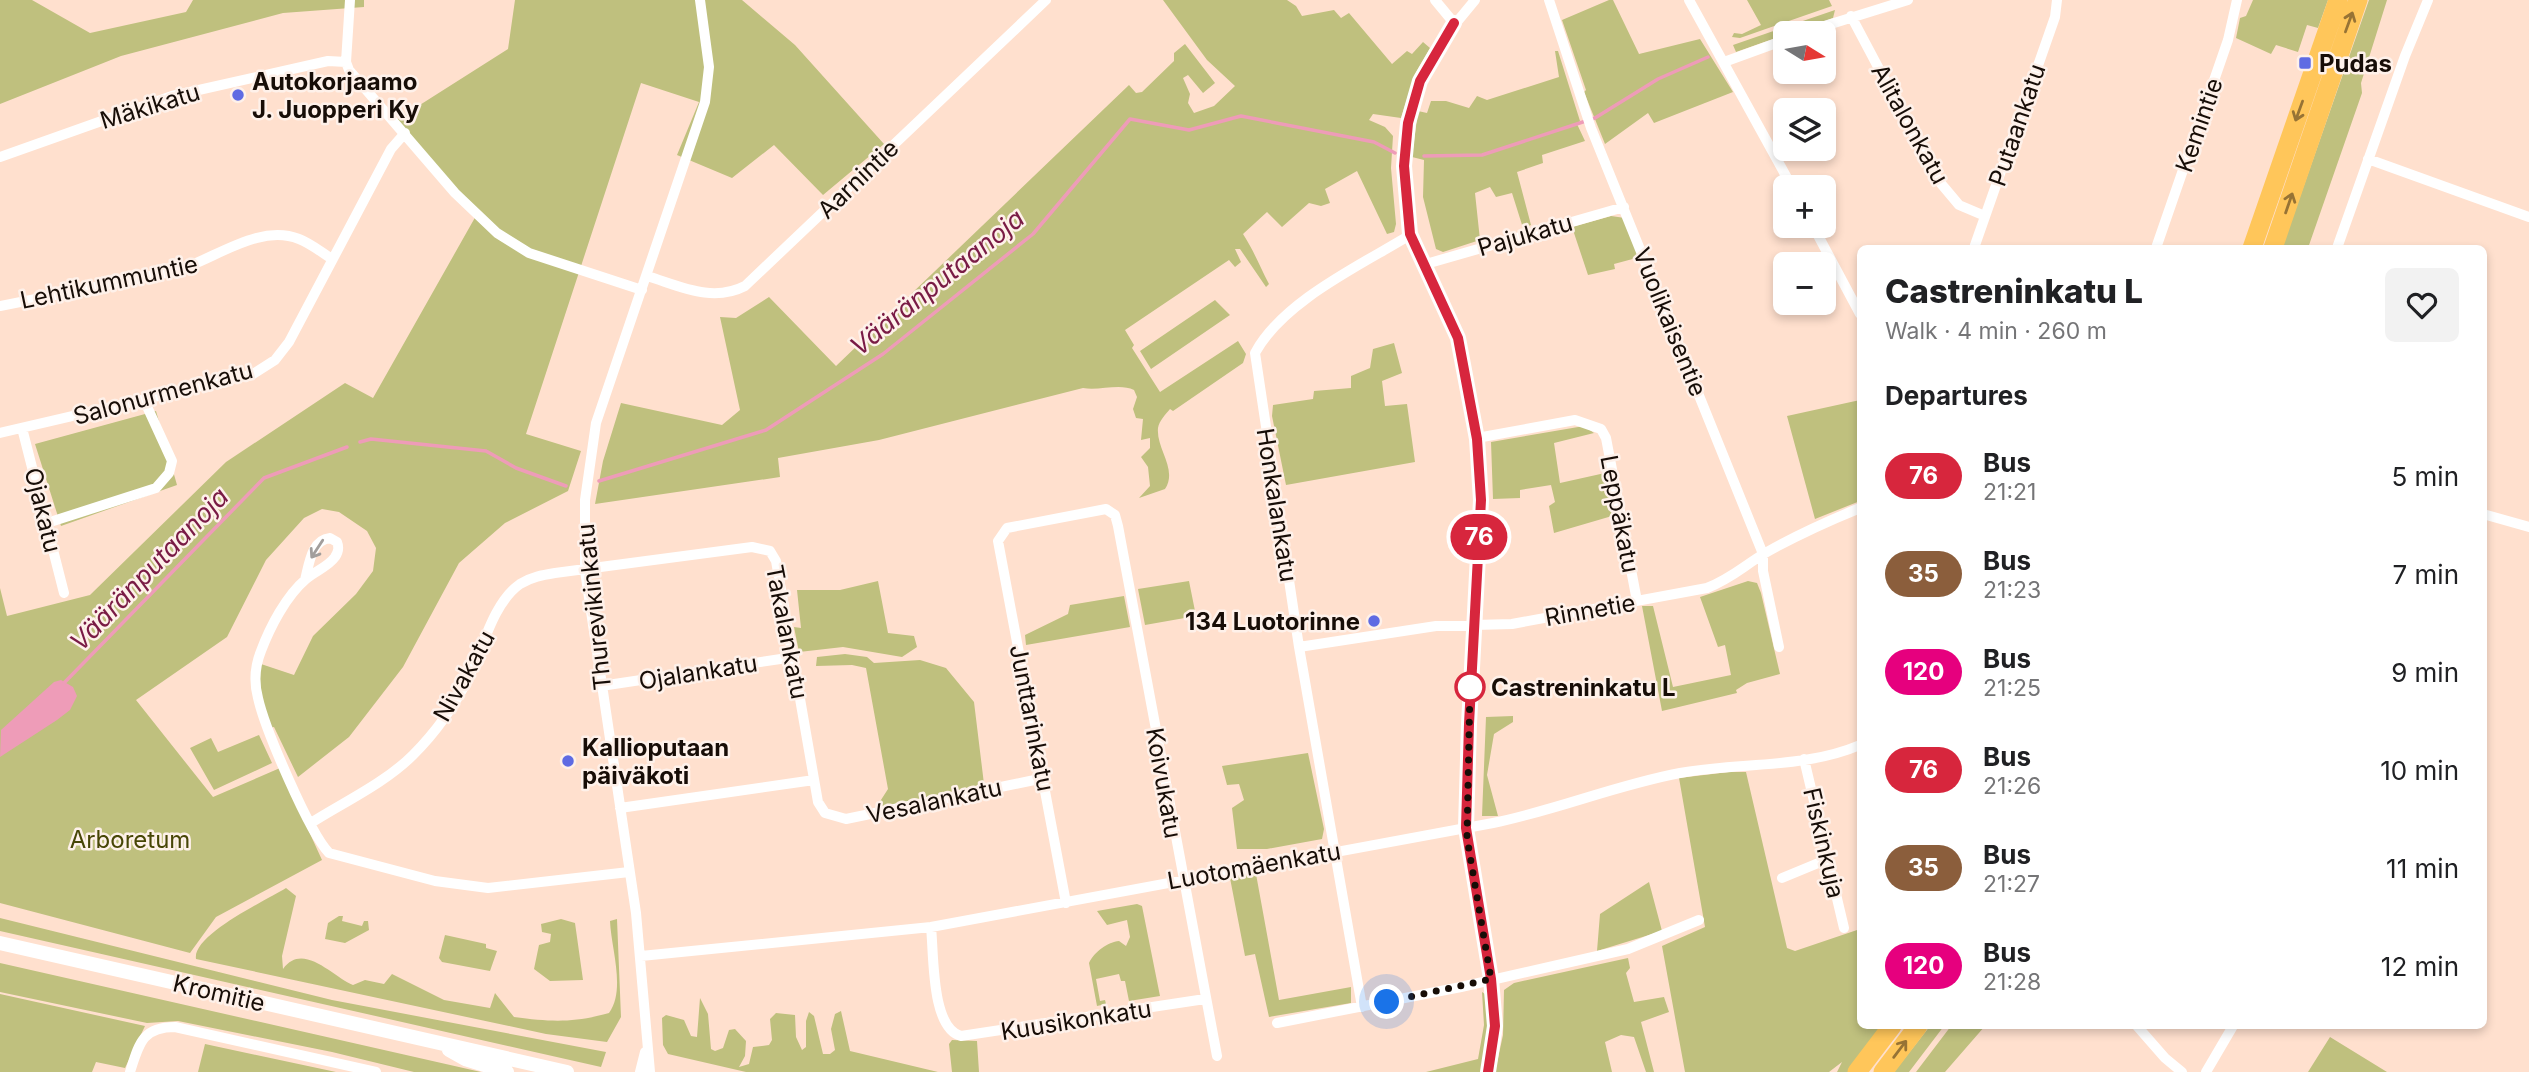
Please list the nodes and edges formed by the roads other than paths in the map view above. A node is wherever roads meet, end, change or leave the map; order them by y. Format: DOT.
graph roads {
  1 [pos="350,0"];
  2 [pos="700,0"];
  3 [pos="1046,0"];
  4 [pos="1435,0"];
  5 [pos="1475,0"];
  6 [pos="1549,0"];
  7 [pos="1689,0"];
  8 [pos="1908,0"];
  9 [pos="2057,0"];
  10 [pos="2237,0"];
  11 [pos="2338,0"];
  12 [pos="2358,0"];
  13 [pos="2428,0"];
  14 [pos="1851,16"];
  15 [pos="1836,21"];
  16 [pos="1454,23"];
  17 [pos="1773,44"];
  18 [pos="346,62"];
  19 [pos="1724,62"];
  20 [pos="405,133"];
  21 [pos="0,157"];
  22 [pos="2368,159"];
  23 [pos="1785,175"];
  24 [pos="1624,207"];
  25 [pos="1985,216"];
  26 [pos="2529,217"];
  27 [pos="1410,234"];
  28 [pos="1819,238"];
  29 [pos="1975,245"];
  30 [pos="2157,245"];
  31 [pos="2253,245"];
  32 [pos="2274,245"];
  33 [pos="2338,245"];
  34 [pos="332,258"];
  35 [pos="1426,264"];
  36 [pos="647,276"];
  37 [pos="642,290"];
  38 [pos="0,306"];
  39 [pos="1857,308"];
  40 [pos="144,400"];
  41 [pos="22,428"];
  42 [pos="0,433"];
  43 [pos="1477,439"];
  44 [pos="1857,509"];
  45 [pos="2487,515"];
  46 [pos="47,523"];
  47 [pos="2529,527"];
  48 [pos="1000,534"];
  49 [pos="1763,554"];
  50 [pos="585,571"];
  51 [pos="305,580"];
  52 [pos="64,593"];
  53 [pos="1637,601"];
  54 [pos="1474,626"];
  55 [pos="1299,647"];
  56 [pos="1779,647"];
  57 [pos="794,657"];
  58 [pos="601,686"];
  59 [pos="1857,747"];
  60 [pos="1804,759"];
  61 [pos="1044,778"];
  62 [pos="814,780"];
  63 [pos="620,808"];
  64 [pos="825,813"];
  65 [pos="311,823"];
  66 [pos="1466,828"];
  67 [pos="1336,851"];
  68 [pos="1828,859"];
  69 [pos="629,873"];
  70 [pos="1783,878"];
  71 [pos="1182,879"];
  72 [pos="1066,903"];
  73 [pos="1699,920"];
  74 [pos="931,927"];
  75 [pos="1844,928"];
  76 [pos="0,943"];
  77 [pos="641,957"];
  78 [pos="1491,979"];
  79 [pos="1205,999"];
  80 [pos="1362,1007"];
  81 [pos="647,1021"];
  82 [pos="1277,1023"];
  83 [pos="1890,1029"];
  84 [pos="1916,1029"];
  85 [pos="2140,1029"];
  86 [pos="2231,1029"];
  87 [pos="438,1044"];
  88 [pos="1217,1056"];
  89 [pos="130,1072"];
  90 [pos="376,1072"];
  91 [pos="507,1072"];
  92 [pos="567,1072"];
  93 [pos="640,1072"];
  94 [pos="650,1072"];
  95 [pos="1488,1072"];
  96 [pos="1857,1072"];
  97 [pos="1883,1072"];
  98 [pos="2182,1072"];
  99 [pos="2206,1072"];
  1 -- 18 [label="street"];
  2 -- 36 [label="street, Thurevikinkatu"];
  3 -- 36 [label="street, Aarnintie"];
  4 -- 16 [label="street"];
  5 -- 16 [label="street"];
  6 -- 24 [label="street, Vuolikaisentie"];
  7 -- 19 [label="street"];
  8 -- 14 [label="street"];
  9 -- 25 [label="street, Putaankatu"];
  10 -- 30 [label="street, Kemintie"];
  11 -- 31 [label="highway, one-way"];
  32 -- 12 [label="highway, one-way"];
  13 -- 22 [label="street"];
  14 -- 15 [label="street"];
  14 -- 25 [label="street, Alitalonkatu"];
  16 -- 27 [label="street"];
  17 -- 19 [label="street"];
  18 -- 20 [label="street"];
  18 -- 21 [label="street, Mäkikatu"];
  19 -- 23 [label="street"];
  20 -- 34 [label="street, Salonurmenkatu"];
  20 -- 37 [label="street"];
  22 -- 26 [label="street"];
  22 -- 33 [label="street"];
  24 -- 35 [label="street, Pajukatu"];
  24 -- 49 [label="street, Vuolikaisentie"];
  25 -- 29 [label="street, Putaankatu"];
  27 -- 35 [label="street"];
  27 -- 55 [label="street, Honkalankatu"];
  28 -- 39 [label="street"];
  34 -- 38 [label="street, Lehtikummuntie"];
  34 -- 40 [label="street, Salonurmenkatu"];
  35 -- 43 [label="street"];
  36 -- 37 [label="street, Thurevikinkatu"];
  37 -- 50 [label="street, Thurevikinkatu"];
  40 -- 41 [label="street, Salonurmenkatu"];
  40 -- 46 [label="street"];
  41 -- 42 [label="street, Salonurmenkatu"];
  41 -- 46 [label="street, Ojakatu"];
  43 -- 53 [label="street, Leppäkatu"];
  43 -- 54 [label="street"];
  44 -- 49 [label="street, Rinnetie"];
  45 -- 47 [label="street"];
  46 -- 52 [label="street, Ojakatu"];
  48 -- 61 [label="street, Junttarinkatu"];
  48 -- 71 [label="street, Koivukatu"];
  49 -- 53 [label="street, Rinnetie"];
  49 -- 56 [label="street, Vuolikaisentie"];
  50 -- 57 [label="street, Takalankatu"];
  50 -- 58 [label="street, Thurevikinkatu"];
  50 -- 65 [label="street, Nivakatu"];
  51 -- 65 [label="street"];
  53 -- 54 [label="street, Rinnetie"];
  54 -- 55 [label="street, Rinnetie"];
  54 -- 66 [label="street"];
  55 -- 67 [label="street, Honkalankatu"];
  57 -- 58 [label="street, Ojalankatu"];
  57 -- 62 [label="street, Takalankatu"];
  58 -- 63 [label="street, Thurevikinkatu"];
  59 -- 60 [label="street, Luotomäenkatu"];
  60 -- 66 [label="street, Luotomäenkatu"];
  60 -- 68 [label="street, Fiskinkuja"];
  61 -- 64 [label="street, Vesalankatu"];
  61 -- 72 [label="street, Junttarinkatu"];
  62 -- 63 [label="street"];
  62 -- 64 [label="street, Takalankatu"];
  63 -- 69 [label="street, Thurevikinkatu"];
  65 -- 69 [label="street"];
  66 -- 67 [label="street, Luotomäenkatu"];
  66 -- 78 [label="street"];
  67 -- 71 [label="street, Luotomäenkatu"];
  67 -- 80 [label="street, Honkalankatu"];
  68 -- 70 [label="street"];
  68 -- 75 [label="street, Fiskinkuja"];
  69 -- 77 [label="street, Thurevikinkatu"];
  71 -- 72 [label="street, Luotomäenkatu"];
  71 -- 79 [label="street, Koivukatu"];
  72 -- 74 [label="street, Luotomäenkatu"];
  73 -- 78 [label="street"];
  74 -- 77 [label="street, Luotomäenkatu"];
  74 -- 79 [label="street, Kuusikonkatu"];
  76 -- 87 [label="main road, Kromitie"];
  77 -- 81 [label="street, Thurevikinkatu"];
  78 -- 80 [label="street"];
  78 -- 95 [label="street"];
  79 -- 88 [label="street, Koivukatu"];
  80 -- 82 [label="street"];
  81 -- 93 [label="street, Thurevikinkatu"];
  81 -- 94 [label="street, Thurevikinkatu"];
  83 -- 96 [label="highway"];
  97 -- 84 [label="highway, one-way"];
  85 -- 98 [label="street"];
  86 -- 99 [label="street"];
  87 -- 91 [label="main road, Kromitie"];
  87 -- 92 [label="main road, Kromitie"];
  89 -- 90 [label="street"];
}
